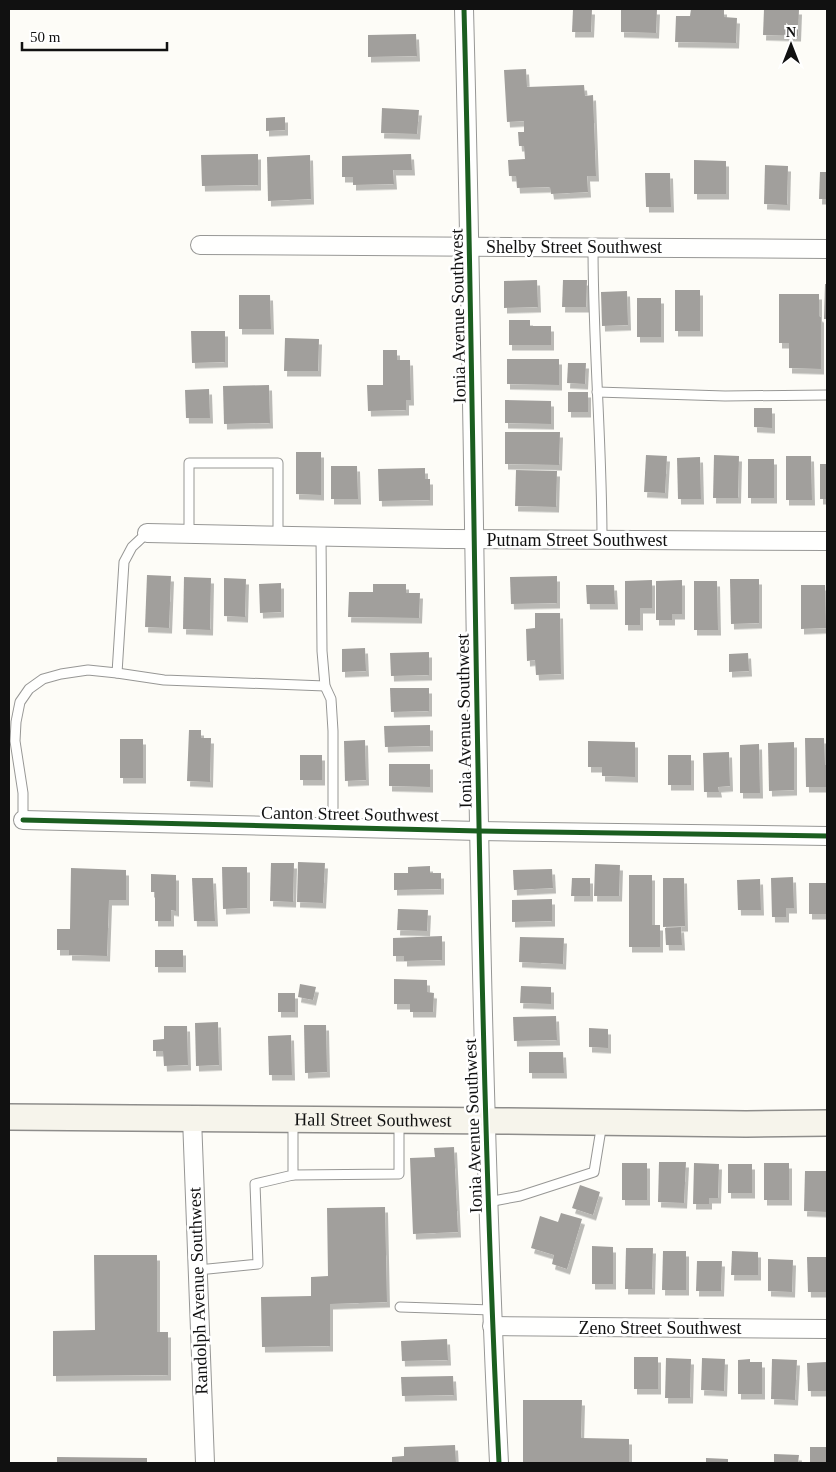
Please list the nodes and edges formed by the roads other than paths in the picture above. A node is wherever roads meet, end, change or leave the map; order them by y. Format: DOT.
graph roads {
  1 [pos="464,9"];
  2 [pos="200,245"];
  3 [pos="470,246"];
  4 [pos="593,247"];
  5 [pos="827,249"];
  6 [pos="597,392"];
  7 [pos="827,395"];
  8 [pos="147,533"];
  9 [pos="189,534"];
  10 [pos="278,536"];
  11 [pos="321,537"];
  12 [pos="475,539"];
  13 [pos="602,540"];
  14 [pos="827,541"];
  15 [pos="117,673"];
  16 [pos="325,686"];
  17 [pos="23,820"];
  18 [pos="333,828"];
  19 [pos="479,831"];
  20 [pos="827,836"];
  21 [pos="9,1117"];
  22 [pos="192,1118"];
  23 [pos="293,1119"];
  24 [pos="400,1121"];
  25 [pos="486,1121"];
  26 [pos="602,1122"];
  27 [pos="827,1123"];
  28 [pos="293,1175"];
  29 [pos="488,1202"];
  30 [pos="198,1270"];
  31 [pos="400,1307"];
  32 [pos="492,1318"];
  33 [pos="827,1329"];
  34 [pos="205,1463"];
  35 [pos="499,1463"];
  1 -- 3 [label="street, Ionia Avenue Southwest"];
  2 -- 3 [label="street, Shelby Street Southwest"];
  3 -- 4 [label="street, Shelby Street Southwest"];
  3 -- 12 [label="street, Ionia Avenue Southwest"];
  4 -- 5 [label="street, Shelby Street Southwest"];
  4 -- 6 [label="lane"];
  6 -- 7 [label="lane"];
  6 -- 13 [label="lane"];
  8 -- 9 [label="street, Putnam Street Southwest"];
  8 -- 15 [label="lane"];
  9 -- 10 [label="street, Putnam Street Southwest"];
  9 -- 10 [label="lane"];
  10 -- 11 [label="street, Putnam Street Southwest"];
  11 -- 12 [label="street, Putnam Street Southwest"];
  11 -- 16 [label="lane"];
  12 -- 13 [label="street, Putnam Street Southwest"];
  12 -- 19 [label="street, Ionia Avenue Southwest"];
  13 -- 14 [label="street, Putnam Street Southwest"];
  15 -- 16 [label="lane"];
  15 -- 17 [label="lane"];
  16 -- 18 [label="lane"];
  17 -- 18 [label="street, Canton Street Southwest"];
  18 -- 19 [label="street, Canton Street Southwest"];
  19 -- 20 [label="street, Canton Street Southwest"];
  19 -- 25 [label="street, Ionia Avenue Southwest"];
  21 -- 22 [label="main road, Hall Street Southwest"];
  22 -- 23 [label="main road, Hall Street Southwest"];
  22 -- 30 [label="street, Randolph Avenue Southwest"];
  23 -- 24 [label="main road, Hall Street Southwest"];
  23 -- 28 [label="lane"];
  24 -- 25 [label="main road, Hall Street Southwest"];
  24 -- 28 [label="lane"];
  25 -- 26 [label="main road, Hall Street Southwest"];
  25 -- 29 [label="street, Ionia Avenue Southwest"];
  26 -- 27 [label="main road, Hall Street Southwest"];
  26 -- 29 [label="lane"];
  28 -- 30 [label="lane"];
  29 -- 32 [label="street, Ionia Avenue Southwest"];
  30 -- 34 [label="street, Randolph Avenue Southwest"];
  31 -- 32 [label="lane"];
  32 -- 33 [label="street, Zeno Street Southwest"];
  32 -- 35 [label="street, Ionia Avenue Southwest"];
}
